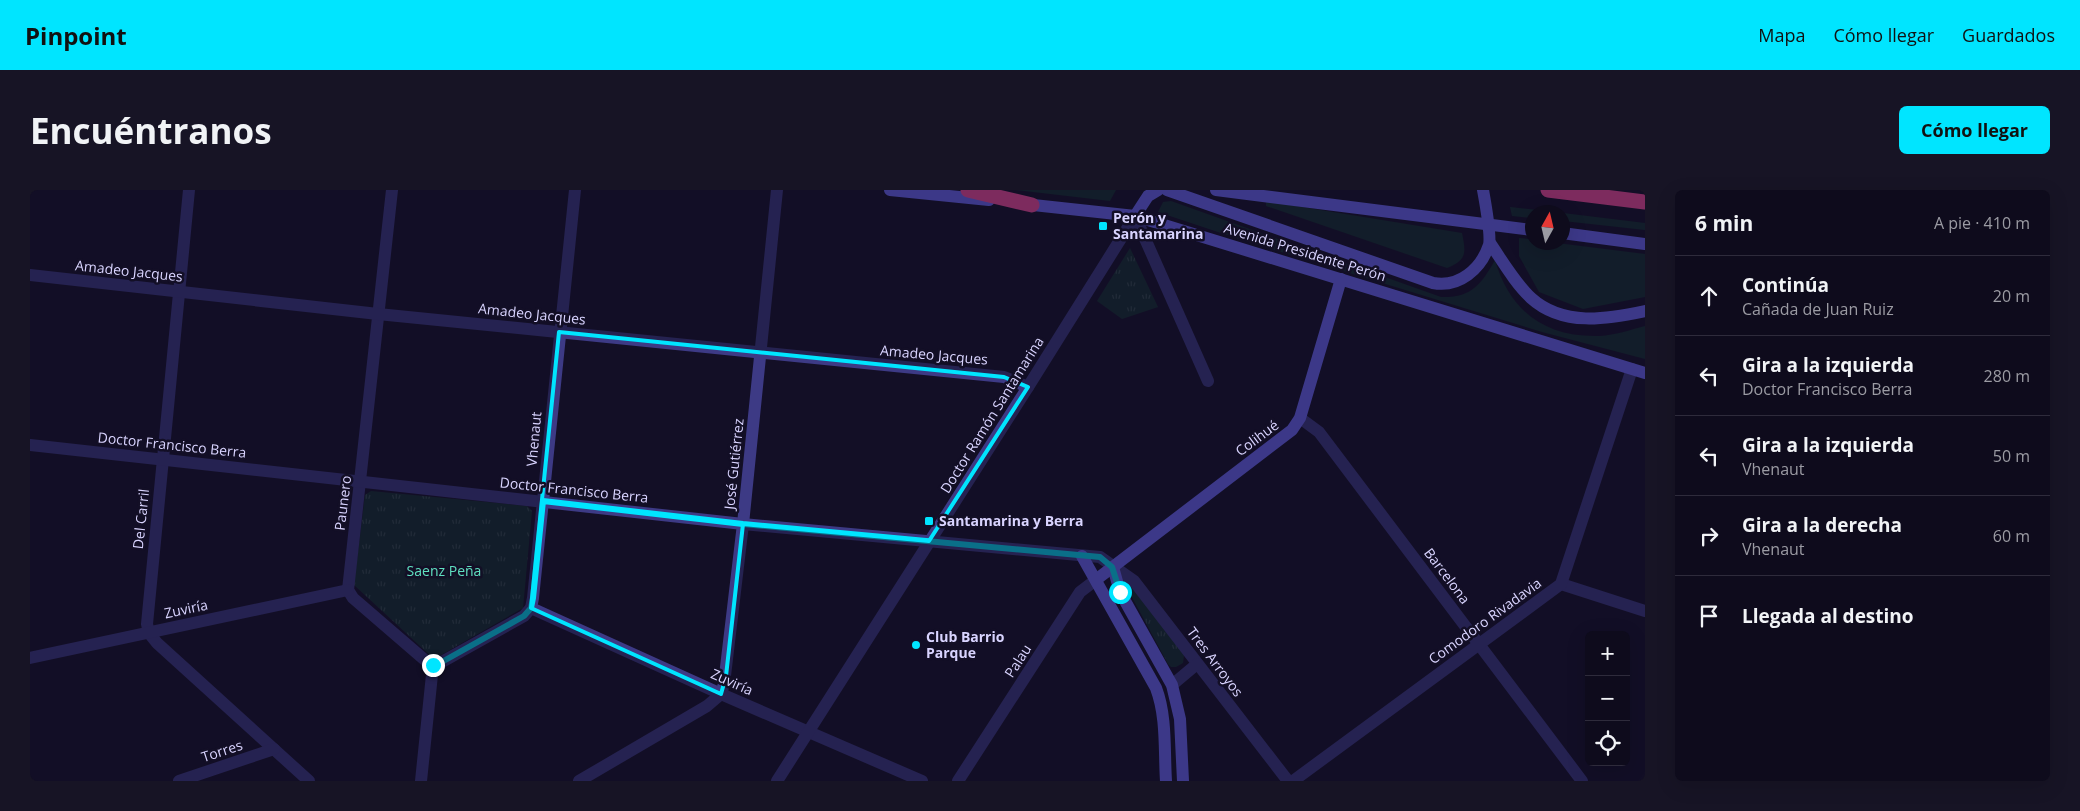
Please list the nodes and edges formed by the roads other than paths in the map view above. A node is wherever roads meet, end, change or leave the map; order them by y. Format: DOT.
graph roads {
  1 [pos="189,190"];
  2 [pos="392,190"];
  3 [pos="574,190"];
  4 [pos="777,190"];
  5 [pos="890,190"];
  6 [pos="968,190"];
  7 [pos="1158,190"];
  8 [pos="1167,190"];
  9 [pos="1171,190"];
  10 [pos="1216,190"];
  11 [pos="1483,190"];
  12 [pos="1548,190"];
  13 [pos="1645,202"];
  14 [pos="1032,205"];
  15 [pos="1135,216"];
  16 [pos="1525,229"];
  17 [pos="1570,234"];
  18 [pos="1489,237"];
  19 [pos="1645,244"];
  20 [pos="30,275"];
  21 [pos="1340,279"];
  22 [pos="178,292"];
  23 [pos="1645,311"];
  24 [pos="378,314"];
  25 [pos="559,332"];
  26 [pos="760,353"];
  27 [pos="1632,369"];
  28 [pos="1645,373"];
  29 [pos="1208,381"];
  30 [pos="1028,387"];
  31 [pos="1300,418"];
  32 [pos="30,445"];
  33 [pos="162,459"];
  34 [pos="361,482"];
  35 [pos="543,501"];
  36 [pos="743,524"];
  37 [pos="929,541"];
  38 [pos="1082,556"];
  39 [pos="1112,567"];
  40 [pos="1097,579"];
  41 [pos="1561,584"];
  42 [pos="348,590"];
  43 [pos="531,608"];
  44 [pos="1645,611"];
  45 [pos="149,633"];
  46 [pos="1479,643"];
  47 [pos="30,658"];
  48 [pos="1197,664"];
  49 [pos="433,665"];
  50 [pos="1172,685"];
  51 [pos="721,694"];
  52 [pos="808,731"];
  53 [pos="274,749"];
  54 [pos="179,781"];
  55 [pos="309,781"];
  56 [pos="421,781"];
  57 [pos="579,781"];
  58 [pos="777,781"];
  59 [pos="922,781"];
  60 [pos="958,781"];
  61 [pos="1166,781"];
  62 [pos="1183,781"];
  63 [pos="1288,781"];
  64 [pos="1294,781"];
  65 [pos="1582,781"];
  1 -- 22 [label="street, Del Carril"];
  2 -- 24 [label="street, Paunero"];
  3 -- 25 [label="street, Vhenaut"];
  4 -- 26 [label="street, José Gutiérrez"];
  5 -- 14 [label="main road, Avenida Presidente Perón"];
  6 -- 14 [label="highway"];
  7 -- 15 [label="main road"];
  8 -- 9 [label="main road"];
  8 -- 18 [label="main road"];
  10 -- 16 [label="main road"];
  11 -- 18 [label="main road"];
  12 -- 13 [label="highway"];
  14 -- 15 [label="main road, Avenida Presidente Perón"];
  15 -- 21 [label="main road, Avenida Presidente Perón"];
  15 -- 29 [label="street"];
  15 -- 30 [label="street, Doctor Ramón Santamarina"];
  17 -- 19 [label="main road"];
  18 -- 23 [label="main road"];
  20 -- 22 [label="street, Amadeo Jacques"];
  21 -- 27 [label="main road, Avenida Presidente Perón"];
  21 -- 31 [label="main road, Colihué"];
  22 -- 24 [label="street, Amadeo Jacques"];
  22 -- 33 [label="street, Del Carril"];
  24 -- 25 [label="street, Amadeo Jacques"];
  24 -- 34 [label="street, Paunero"];
  25 -- 26 [label="street, Amadeo Jacques"];
  25 -- 35 [label="street, Vhenaut"];
  26 -- 30 [label="street, Amadeo Jacques"];
  26 -- 36 [label="street, José Gutiérrez"];
  27 -- 28 [label="main road, Avenida Presidente Perón"];
  27 -- 41 [label="street, Comodoro Rivadavia"];
  30 -- 37 [label="street, Doctor Ramón Santamarina"];
  31 -- 39 [label="main road, Colihué"];
  31 -- 46 [label="street, Barcelona"];
  32 -- 33 [label="street, Doctor Francisco Berra"];
  33 -- 34 [label="street, Doctor Francisco Berra"];
  33 -- 45 [label="street, Del Carril"];
  34 -- 35 [label="street, Doctor Francisco Berra"];
  34 -- 42 [label="street, Paunero"];
  35 -- 36 [label="street, Doctor Francisco Berra"];
  35 -- 43 [label="street, Vhenaut"];
  36 -- 37 [label="street, Doctor Francisco Berra"];
  36 -- 51 [label="street, José Gutiérrez"];
  37 -- 38 [label="street, Doctor Francisco Berra"];
  37 -- 52 [label="street, Doctor Ramón Santamarina"];
  38 -- 39 [label="street, Doctor Francisco Berra"];
  38 -- 40 [label="main road"];
  39 -- 40 [label="main road, Palau"];
  39 -- 48 [label="street, Tres Arroyos"];
  39 -- 50 [label="main road"];
  40 -- 60 [label="street, Palau"];
  40 -- 61 [label="main road"];
  41 -- 44 [label="street"];
  41 -- 46 [label="street, Comodoro Rivadavia"];
  42 -- 45 [label="street, Zuviría"];
  42 -- 49 [label="street"];
  43 -- 49 [label="street"];
  43 -- 51 [label="street, Zuviría"];
  45 -- 47 [label="street, Zuviría"];
  45 -- 53 [label="street"];
  46 -- 64 [label="street, Comodoro Rivadavia"];
  46 -- 65 [label="street, Barcelona"];
  48 -- 50 [label="street"];
  48 -- 63 [label="street, Tres Arroyos"];
  49 -- 56 [label="street"];
  50 -- 62 [label="main road"];
  51 -- 52 [label="street, Zuviría"];
  51 -- 57 [label="street"];
  52 -- 58 [label="street, Doctor Ramón Santamarina"];
  52 -- 59 [label="street, Zuviría"];
  53 -- 54 [label="street, Torres"];
  53 -- 55 [label="street"];
}
